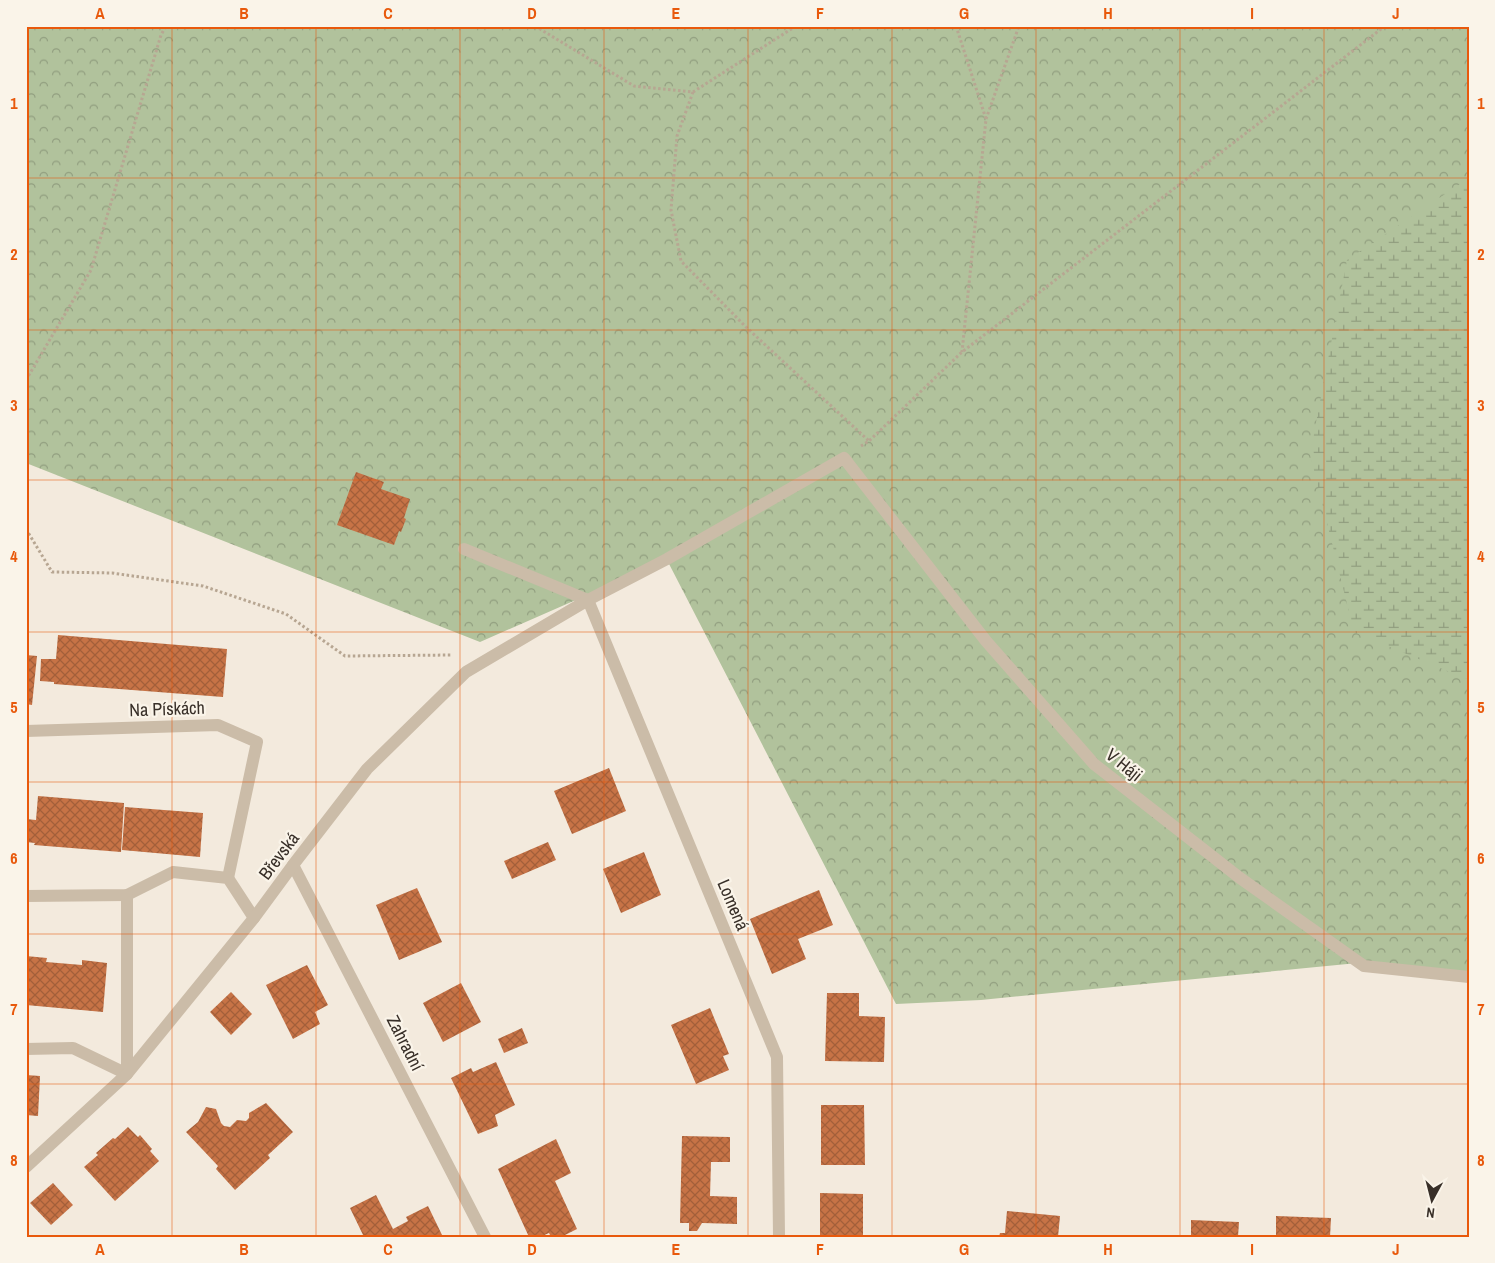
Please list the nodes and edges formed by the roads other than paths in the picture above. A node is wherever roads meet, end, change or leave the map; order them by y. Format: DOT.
graph roads {
  1 [pos="844,458"];
  2 [pos="464,549"];
  3 [pos="588,600"];
  4 [pos="26,731"];
  5 [pos="293,865"];
  6 [pos="228,878"];
  7 [pos="127,895"];
  8 [pos="26,896"];
  9 [pos="254,918"];
  10 [pos="1469,977"];
  11 [pos="26,1049"];
  12 [pos="127,1074"];
  13 [pos="26,1167"];
  14 [pos="485,1237"];
  15 [pos="779,1237"];
  1 -- 3 [label="street, Břevská"];
  1 -- 10 [label="street, V Háji"];
  2 -- 3 [label="street"];
  3 -- 5 [label="street, Břevská"];
  3 -- 15 [label="street, Lomená"];
  4 -- 6 [label="street, Na Pískách"];
  5 -- 9 [label="street, Břevská"];
  5 -- 14 [label="street, Zahradní"];
  6 -- 7 [label="street"];
  6 -- 9 [label="street"];
  7 -- 8 [label="street"];
  7 -- 12 [label="street"];
  9 -- 12 [label="street, Břevská"];
  11 -- 12 [label="street"];
  12 -- 13 [label="street, Břevská"];
}
